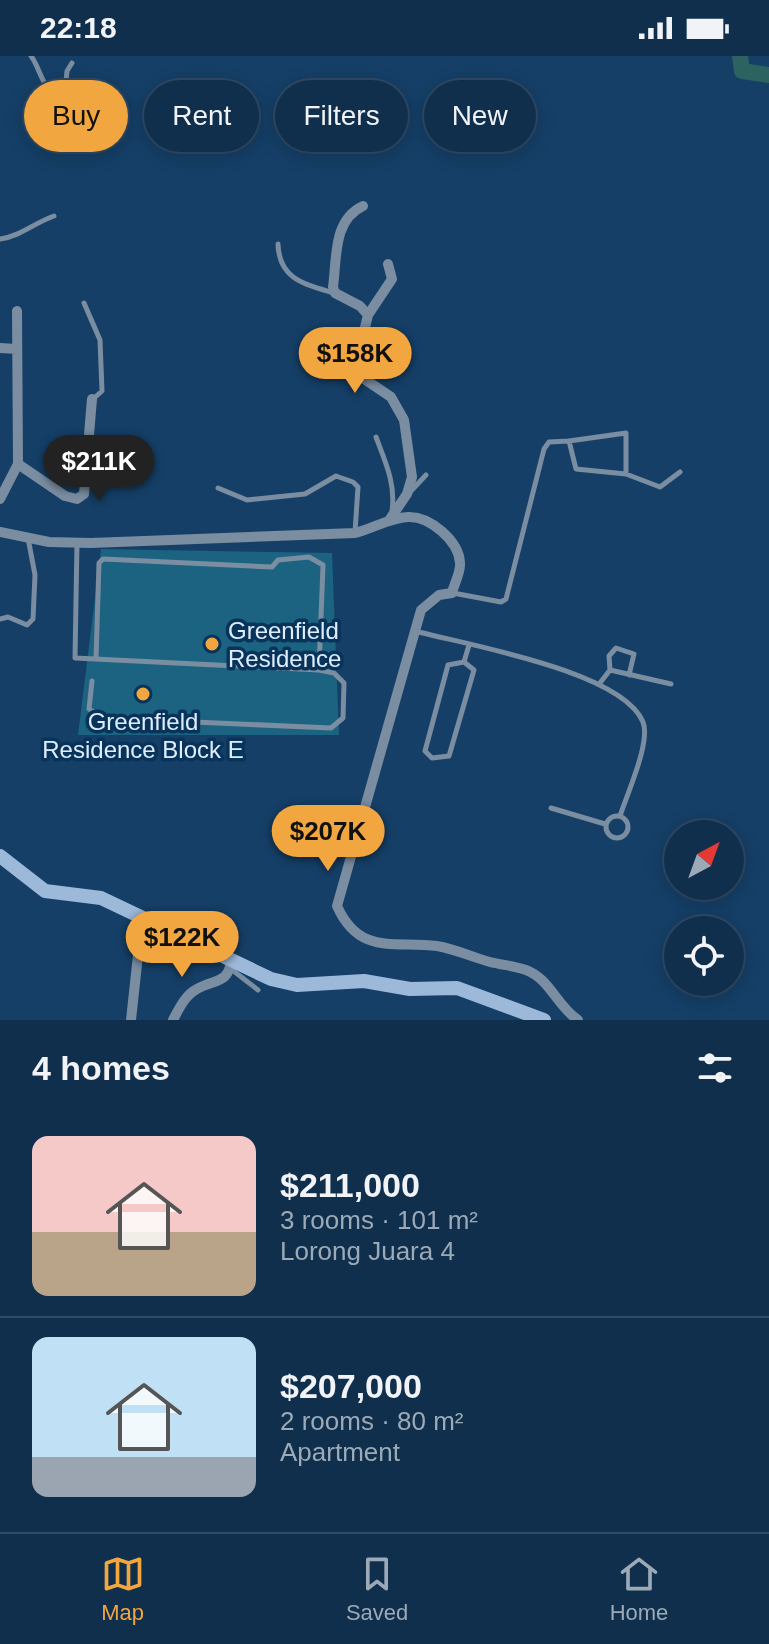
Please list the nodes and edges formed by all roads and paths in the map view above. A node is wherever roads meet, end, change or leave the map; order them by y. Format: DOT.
graph roads {
  1 [pos="31,56"];
  2 [pos="72,63"];
  3 [pos="363,206"];
  4 [pos="54,216"];
  5 [pos="0,239"];
  6 [pos="278,244"];
  7 [pos="388,264"];
  8 [pos="335,293"];
  9 [pos="84,303"];
  10 [pos="17,311"];
  11 [pos="368,315"];
  12 [pos="0,348"];
  13 [pos="16,349"];
  14 [pos="92,399"];
  15 [pos="376,437"];
  16 [pos="569,441"];
  17 [pos="18,464"];
  18 [pos="680,472"];
  19 [pos="626,474"];
  20 [pos="426,475"];
  21 [pos="218,488"];
  22 [pos="407,494"];
  23 [pos="0,499"];
  24 [pos="390,519"];
  25 [pos="0,532"];
  26 [pos="355,533"];
  27 [pos="27,537"];
  28 [pos="77,542"];
  29 [pos="452,593"];
  30 [pos="0,611"];
  31 [pos="8,617"];
  32 [pos="0,619"];
  33 [pos="414,631"];
  34 [pos="469,645"];
  35 [pos="96,659"];
  36 [pos="464,662"];
  37 [pos="319,670"];
  38 [pos="610,670"];
  39 [pos="629,675"];
  40 [pos="92,681"];
  41 [pos="600,683"];
  42 [pos="671,684"];
  43 [pos="551,808"];
  44 [pos="620,816"];
  45 [pos="605,824"];
  46 [pos="0,856"];
  47 [pos="142,918"];
  48 [pos="231,964"];
  49 [pos="258,990"];
  50 [pos="131,1020"];
  51 [pos="173,1020"];
  52 [pos="544,1020"];
  53 [pos="578,1020"];
  1 -- 2 [label="lane"];
  3 -- 8 [label="street"];
  4 -- 5 [label="lane"];
  6 -- 8 [label="lane"];
  7 -- 11 [label="street"];
  8 -- 11 [label="street"];
  9 -- 14 [label="lane"];
  10 -- 13 [label="street"];
  11 -- 22 [label="street"];
  12 -- 13 [label="street"];
  13 -- 17 [label="street"];
  14 -- 17 [label="street"];
  15 -- 24 [label="lane"];
  16 -- 19 [label="lane"];
  16 -- 19 [label="lane"];
  16 -- 29 [label="lane"];
  17 -- 23 [label="street"];
  18 -- 19 [label="lane"];
  20 -- 22 [label="lane"];
  21 -- 26 [label="lane"];
  22 -- 24 [label="street"];
  24 -- 26 [label="street"];
  24 -- 29 [label="street"];
  25 -- 27 [label="street"];
  26 -- 28 [label="street"];
  27 -- 28 [label="street"];
  27 -- 31 [label="lane"];
  28 -- 35 [label="lane"];
  29 -- 33 [label="street"];
  30 -- 31 [label="lane"];
  31 -- 32 [label="lane"];
  33 -- 34 [label="lane"];
  33 -- 53 [label="street"];
  34 -- 36 [label="lane"];
  34 -- 41 [label="lane"];
  35 -- 37 [label="lane"];
  35 -- 37 [label="lane"];
  36 -- 36 [label="lane"];
  37 -- 40 [label="lane"];
  38 -- 39 [label="lane"];
  38 -- 39 [label="lane"];
  38 -- 41 [label="lane"];
  39 -- 42 [label="lane"];
  41 -- 44 [label="lane"];
  43 -- 45 [label="lane"];
  44 -- 45 [label="lane"];
  44 -- 45 [label="lane"];
  46 -- 47 [label="main road"];
  47 -- 48 [label="main road"];
  47 -- 50 [label="street"];
  48 -- 49 [label="lane"];
  48 -- 51 [label="street"];
  48 -- 52 [label="main road"];
}
